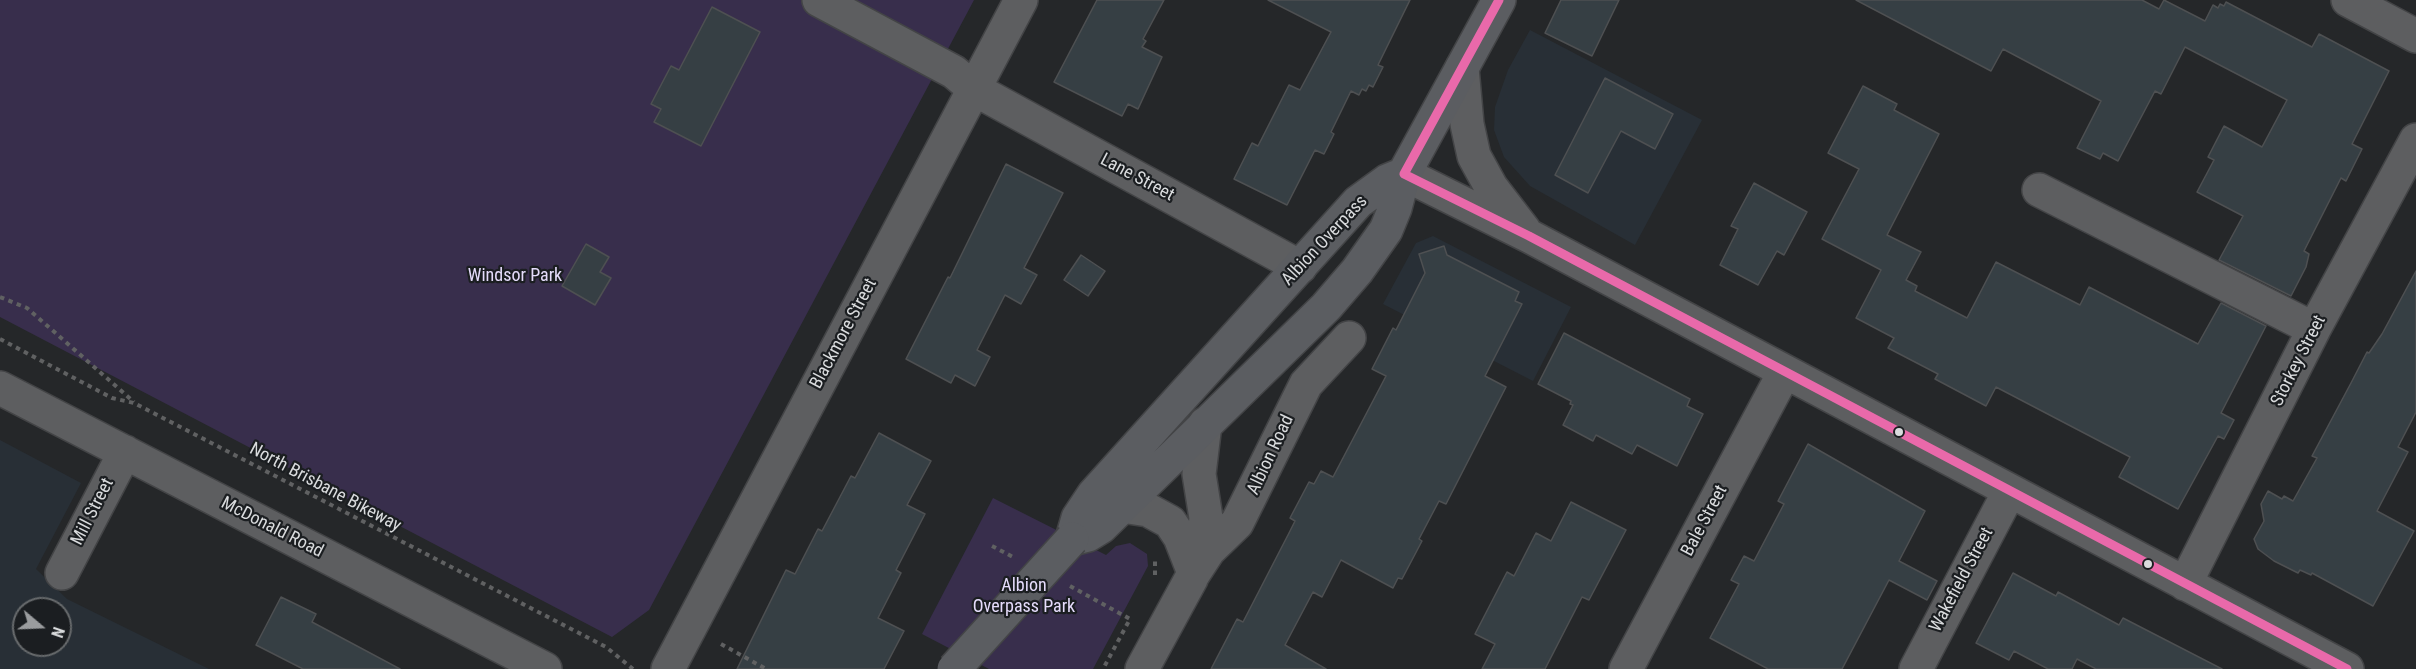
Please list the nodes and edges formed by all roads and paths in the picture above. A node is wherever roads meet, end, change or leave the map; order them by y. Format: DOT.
graph roads {
  1 [pos="819,0"];
  2 [pos="1021,0"];
  3 [pos="1499,0"];
  4 [pos="2348,0"];
  5 [pos="2416,36"];
  6 [pos="1462,68"];
  7 [pos="974,89"];
  8 [pos="2416,140"];
  9 [pos="1404,174"];
  10 [pos="2039,189"];
  11 [pos="1529,236"];
  12 [pos="1300,267"];
  13 [pos="0,297"];
  14 [pos="2314,329"];
  15 [pos="1348,338"];
  16 [pos="0,339"];
  17 [pos="1784,373"];
  18 [pos="0,388"];
  19 [pos="134,403"];
  20 [pos="1205,424"];
  21 [pos="125,452"];
  22 [pos="2009,492"];
  23 [pos="1122,507"];
  24 [pos="1072,539"];
  25 [pos="1155,552"];
  26 [pos="62,573"];
  27 [pos="1194,573"];
  28 [pos="1155,575"];
  29 [pos="2185,584"];
  30 [pos="1118,612"];
  31 [pos="721,644"];
  32 [pos="544,669"];
  33 [pos="633,669"];
  34 [pos="668,669"];
  35 [pos="766,669"];
  36 [pos="954,669"];
  37 [pos="1103,669"];
  38 [pos="1142,669"];
  39 [pos="1626,669"];
  40 [pos="1916,669"];
  41 [pos="2346,669"];
  1 -- 7 [label="street, Lane Street"];
  2 -- 7 [label="street, Blackmore Street"];
  3 -- 6 [label="main road"];
  4 -- 5 [label="street"];
  6 -- 9 [label="main road"];
  6 -- 11 [label="street"];
  7 -- 12 [label="street, Lane Street"];
  7 -- 34 [label="street, Blackmore Street"];
  8 -- 14 [label="street, Storkey Street"];
  9 -- 11 [label="street"];
  9 -- 12 [label="main road, Albion Overpass"];
  9 -- 20 [label="main road, Albion Overpass"];
  10 -- 14 [label="street"];
  11 -- 17 [label="street"];
  12 -- 24 [label="main road, Albion Overpass"];
  13 -- 19 [label="path"];
  14 -- 29 [label="street, Storkey Street"];
  15 -- 27 [label="street, Albion Road"];
  16 -- 19 [label="path, North Brisbane Bikeway"];
  17 -- 22 [label="street"];
  17 -- 39 [label="street, Bale Street"];
  18 -- 21 [label="street, McDonald Road"];
  19 -- 33 [label="path, North Brisbane Bikeway"];
  20 -- 23 [label="main road, Albion Overpass"];
  20 -- 27 [label="street, Albion Road"];
  21 -- 26 [label="street, Mill Street"];
  21 -- 32 [label="street, McDonald Road"];
  22 -- 29 [label="street"];
  22 -- 40 [label="street, Wakefield Street"];
  23 -- 24 [label="main road, Albion Overpass"];
  23 -- 27 [label="street"];
  24 -- 36 [label="main road, Albion Overpass, bridge"];
  25 -- 28 [label="path"];
  27 -- 38 [label="street, Albion Road"];
  29 -- 41 [label="street"];
  30 -- 37 [label="path"];
  31 -- 35 [label="path"];
}
